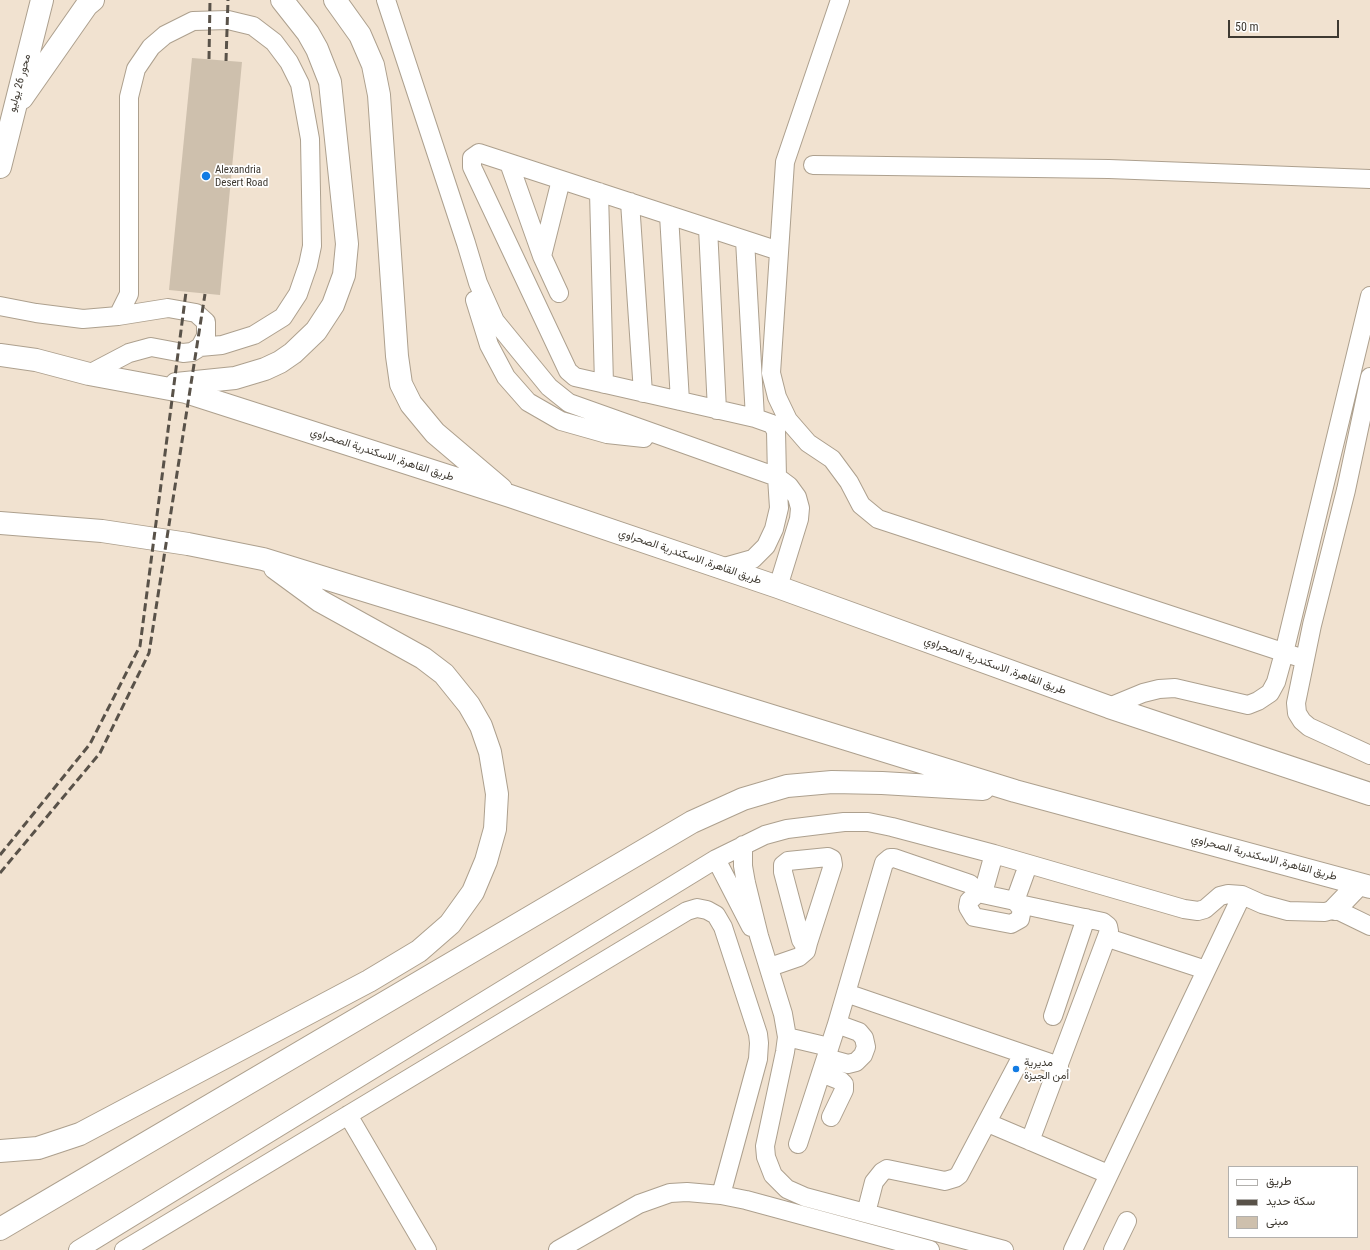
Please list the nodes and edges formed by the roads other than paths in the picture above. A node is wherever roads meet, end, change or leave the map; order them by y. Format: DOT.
graph roads {
  1 [pos="42,0"];
  2 [pos="93,0"];
  3 [pos="282,0"];
  4 [pos="335,0"];
  5 [pos="386,0"];
  6 [pos="840,0"];
  7 [pos="13,112"];
  8 [pos="509,163"];
  9 [pos="813,166"];
  10 [pos="0,167"];
  11 [pos="1370,179"];
  12 [pos="561,180"];
  13 [pos="599,192"];
  14 [pos="630,202"];
  15 [pos="669,215"];
  16 [pos="708,228"];
  17 [pos="745,240"];
  18 [pos="779,251"];
  19 [pos="542,256"];
  20 [pos="471,263"];
  21 [pos="559,293"];
  22 [pos="1370,296"];
  23 [pos="0,306"];
  24 [pos="118,316"];
  25 [pos="200,347"];
  26 [pos="0,355"];
  27 [pos="90,374"];
  28 [pos="1370,376"];
  29 [pos="604,384"];
  30 [pos="159,386"];
  31 [pos="643,393"];
  32 [pos="1345,400"];
  33 [pos="680,401"];
  34 [pos="1364,405"];
  35 [pos="717,410"];
  36 [pos="755,418"];
  37 [pos="675,442"];
  38 [pos="777,477"];
  39 [pos="510,496"];
  40 [pos="0,523"];
  41 [pos="263,559"];
  42 [pos="721,568"];
  43 [pos="778,587"];
  44 [pos="1292,621"];
  45 [pos="1312,625"];
  46 [pos="1284,653"];
  47 [pos="1304,659"];
  48 [pos="1109,707"];
  49 [pos="1370,755"];
  50 [pos="1015,790"];
  51 [pos="1370,794"];
  52 [pos="743,845"];
  53 [pos="994,854"];
  54 [pos="716,859"];
  55 [pos="1028,865"];
  56 [pos="1365,885"];
  57 [pos="980,893"];
  58 [pos="1242,896"];
  59 [pos="1017,903"];
  60 [pos="1335,909"];
  61 [pos="1086,918"];
  62 [pos="1370,926"];
  63 [pos="759,936"];
  64 [pos="1108,938"];
  65 [pos="808,943"];
  66 [pos="770,967"];
  67 [pos="1206,970"];
  68 [pos="846,993"];
  69 [pos="1053,1016"];
  70 [pos="837,1024"];
  71 [pos="787,1037"];
  72 [pos="1023,1054"];
  73 [pos="825,1060"];
  74 [pos="1059,1066"];
  75 [pos="348,1115"];
  76 [pos="831,1117"];
  77 [pos="988,1123"];
  78 [pos="1030,1141"];
  79 [pos="798,1144"];
  80 [pos="0,1151"];
  81 [pos="1108,1174"];
  82 [pos="721,1195"];
  83 [pos="866,1213"];
  84 [pos="1127,1221"];
  85 [pos="0,1229"];
  86 [pos="78,1250"];
  87 [pos="124,1250"];
  88 [pos="427,1250"];
  89 [pos="558,1250"];
  90 [pos="930,1250"];
  91 [pos="1004,1250"];
  92 [pos="1073,1250"];
  93 [pos="1113,1250"];
  1 -- 7 [label="highway, محور 26 يوليو"];
  2 -- 7 [label="highway"];
  3 -- 30 [label="highway"];
  4 -- 39 [label="highway"];
  5 -- 20 [label="street"];
  6 -- 18 [label="street"];
  7 -- 10 [label="highway, محور 26 يوليو"];
  8 -- 12 [label="street"];
  8 -- 19 [label="street"];
  8 -- 29 [label="street"];
  9 -- 11 [label="street"];
  12 -- 13 [label="street"];
  12 -- 19 [label="street"];
  13 -- 14 [label="street"];
  13 -- 29 [label="street"];
  14 -- 15 [label="street"];
  14 -- 31 [label="street"];
  15 -- 16 [label="street"];
  15 -- 33 [label="street"];
  16 -- 17 [label="street"];
  16 -- 35 [label="street"];
  17 -- 18 [label="street"];
  17 -- 36 [label="street"];
  18 -- 46 [label="street"];
  19 -- 21 [label="street"];
  20 -- 37 [label="street"];
  20 -- 37 [label="street"];
  22 -- 32 [label="street"];
  23 -- 24 [label="street"];
  24 -- 25 [label="street"];
  24 -- 25 [label="street"];
  25 -- 27 [label="street"];
  26 -- 27 [label="highway, طريق القاهرة, الاسكندرية الصحراوي"];
  27 -- 30 [label="highway, طريق القاهرة, الاسكندرية الصحراوي"];
  28 -- 34 [label="street"];
  29 -- 31 [label="street"];
  30 -- 39 [label="highway, طريق القاهرة, الاسكندرية الصحراوي"];
  31 -- 33 [label="street"];
  32 -- 34 [label="street"];
  32 -- 44 [label="street"];
  33 -- 35 [label="street"];
  34 -- 45 [label="street"];
  35 -- 36 [label="street"];
  36 -- 38 [label="street"];
  37 -- 38 [label="street"];
  38 -- 42 [label="street"];
  38 -- 43 [label="street"];
  39 -- 42 [label="highway, طريق القاهرة, الاسكندرية الصحراوي"];
  40 -- 41 [label="highway, طريق القاهرة, الاسكندرية الصحراوي"];
  41 -- 50 [label="highway, طريق القاهرة, الاسكندرية الصحراوي"];
  41 -- 80 [label="highway"];
  42 -- 43 [label="highway, طريق القاهرة, الاسكندرية الصحراوي"];
  43 -- 48 [label="highway, طريق القاهرة, الاسكندرية الصحراوي"];
  44 -- 45 [label="street"];
  44 -- 46 [label="street"];
  45 -- 47 [label="street"];
  46 -- 47 [label="street"];
  46 -- 48 [label="street"];
  47 -- 49 [label="street"];
  48 -- 51 [label="highway, طريق القاهرة, الاسكندرية الصحراوي"];
  50 -- 56 [label="highway, طريق القاهرة, الاسكندرية الصحراوي"];
  50 -- 85 [label="highway"];
  52 -- 53 [label="street"];
  52 -- 54 [label="street"];
  52 -- 63 [label="street"];
  53 -- 55 [label="street"];
  53 -- 57 [label="street"];
  54 -- 63 [label="street"];
  54 -- 86 [label="street"];
  55 -- 58 [label="street"];
  55 -- 59 [label="street"];
  56 -- 60 [label="highway"];
  57 -- 59 [label="street"];
  57 -- 59 [label="street"];
  57 -- 68 [label="street"];
  58 -- 60 [label="street"];
  58 -- 67 [label="street"];
  59 -- 61 [label="street"];
  60 -- 62 [label="street"];
  61 -- 64 [label="street"];
  61 -- 69 [label="street"];
  63 -- 66 [label="street"];
  64 -- 67 [label="street"];
  64 -- 74 [label="street"];
  65 -- 65 [label="street"];
  65 -- 66 [label="street"];
  66 -- 71 [label="street"];
  67 -- 81 [label="street"];
  68 -- 70 [label="street"];
  68 -- 72 [label="street"];
  70 -- 73 [label="street"];
  70 -- 73 [label="street"];
  71 -- 73 [label="street"];
  71 -- 83 [label="street"];
  72 -- 74 [label="street"];
  72 -- 77 [label="street"];
  73 -- 76 [label="street"];
  73 -- 79 [label="street"];
  74 -- 78 [label="street"];
  75 -- 82 [label="street"];
  75 -- 87 [label="street"];
  75 -- 88 [label="street"];
  77 -- 78 [label="street"];
  77 -- 83 [label="street"];
  78 -- 81 [label="street"];
  81 -- 92 [label="street"];
  82 -- 89 [label="street"];
  82 -- 90 [label="street"];
  83 -- 91 [label="street"];
  84 -- 93 [label="street"];
}
